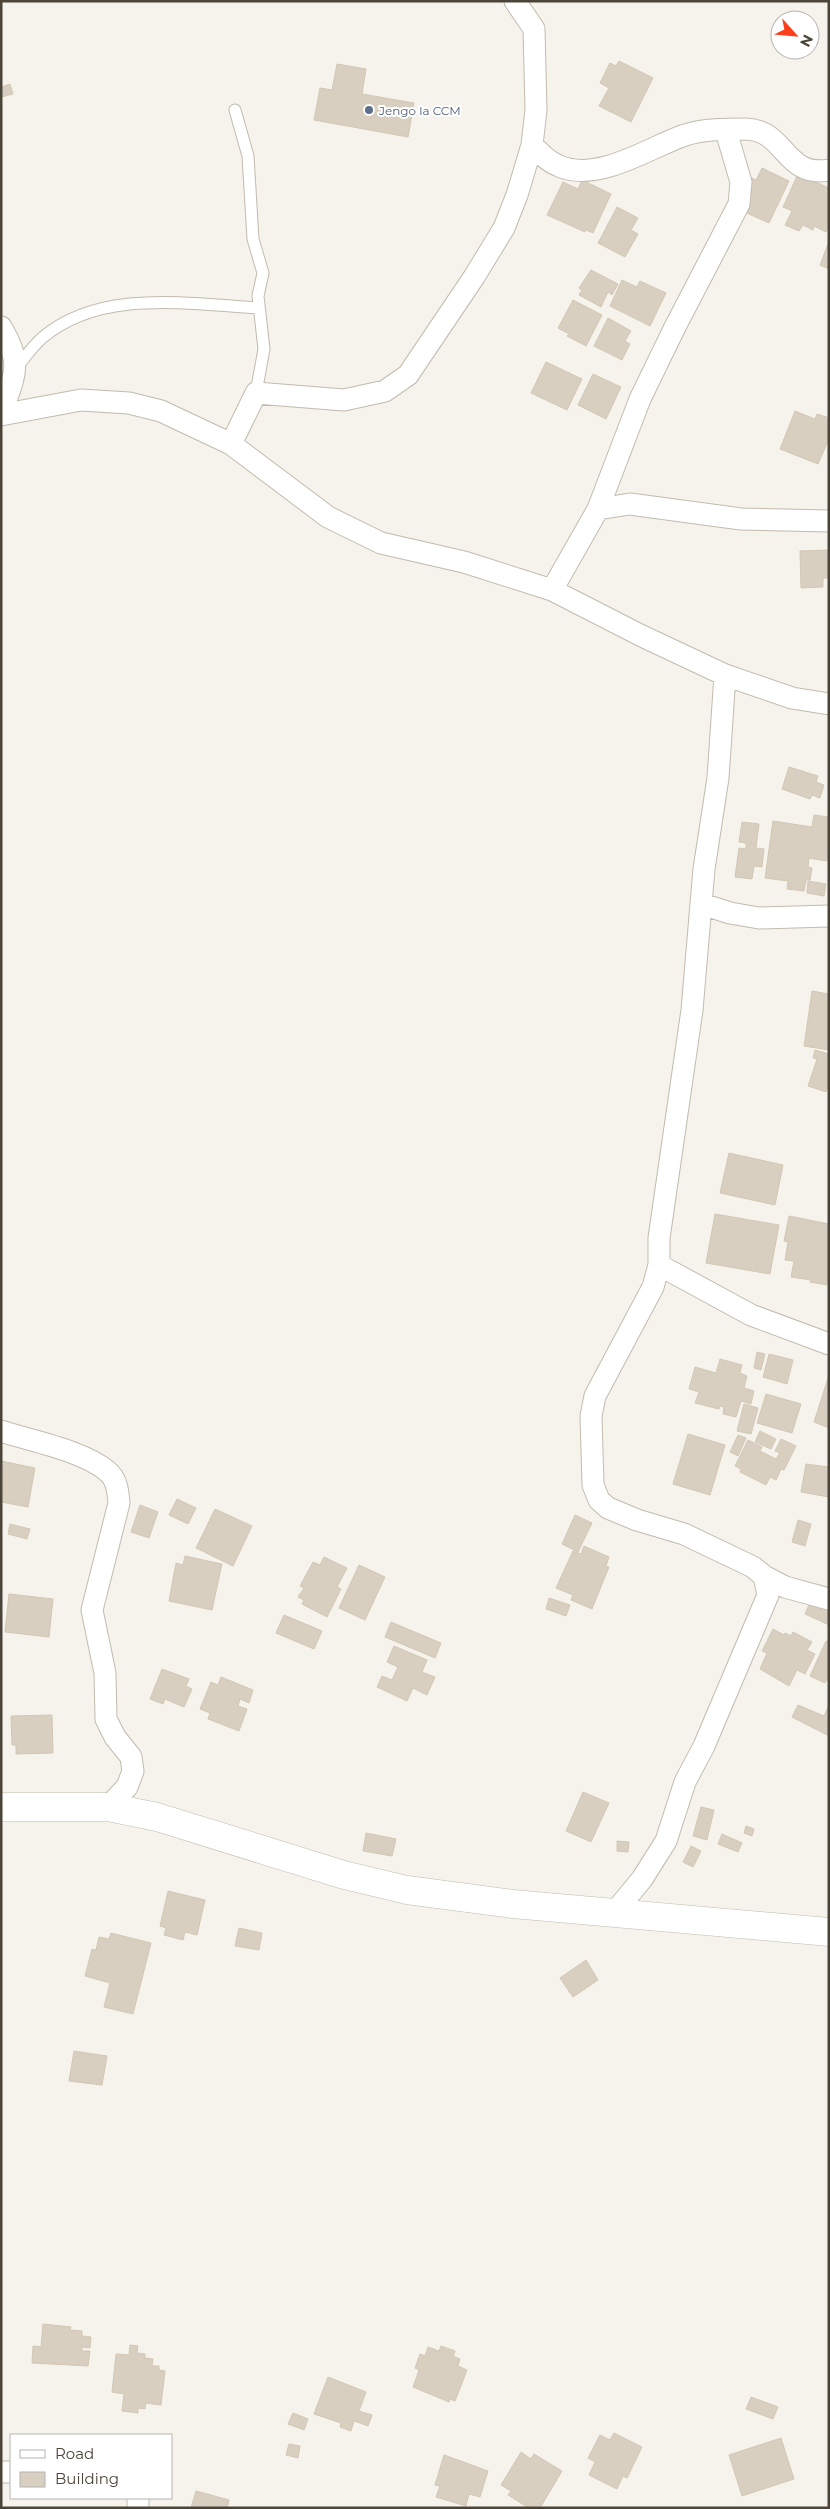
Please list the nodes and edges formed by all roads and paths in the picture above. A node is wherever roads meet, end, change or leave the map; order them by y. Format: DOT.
graph roads {
  1 [pos="515,1"];
  2 [pos="235,110"];
  3 [pos="726,130"];
  4 [pos="532,146"];
  5 [pos="829,170"];
  6 [pos="259,308"];
  7 [pos="1,327"];
  8 [pos="17,367"];
  9 [pos="256,393"];
  10 [pos="1,415"];
  11 [pos="232,444"];
  12 [pos="598,510"];
  13 [pos="827,518"];
  14 [pos="552,590"];
  15 [pos="725,674"];
  16 [pos="829,704"];
  17 [pos="702,904"];
  18 [pos="829,916"];
  19 [pos="659,1266"];
  20 [pos="829,1344"];
  21 [pos="1,1431"];
  22 [pos="764,1576"];
  23 [pos="829,1599"];
  24 [pos="1,1807"];
  25 [pos="108,1807"];
  26 [pos="614,1913"];
  27 [pos="829,1932"];
  1 -- 4 [label="street"];
  2 -- 6 [label="lane"];
  3 -- 4 [label="street"];
  3 -- 5 [label="street"];
  3 -- 12 [label="street"];
  4 -- 9 [label="street"];
  6 -- 8 [label="lane"];
  6 -- 9 [label="lane"];
  7 -- 8 [label="street"];
  8 -- 10 [label="street"];
  9 -- 11 [label="street"];
  10 -- 11 [label="street"];
  11 -- 14 [label="street"];
  12 -- 13 [label="street"];
  12 -- 14 [label="street"];
  14 -- 15 [label="street"];
  15 -- 16 [label="street"];
  15 -- 17 [label="street"];
  17 -- 18 [label="street"];
  17 -- 19 [label="street"];
  19 -- 20 [label="street"];
  19 -- 22 [label="street"];
  21 -- 25 [label="street"];
  22 -- 23 [label="street"];
  22 -- 26 [label="street"];
  24 -- 25 [label="street"];
  25 -- 26 [label="street"];
  26 -- 27 [label="street"];
}
